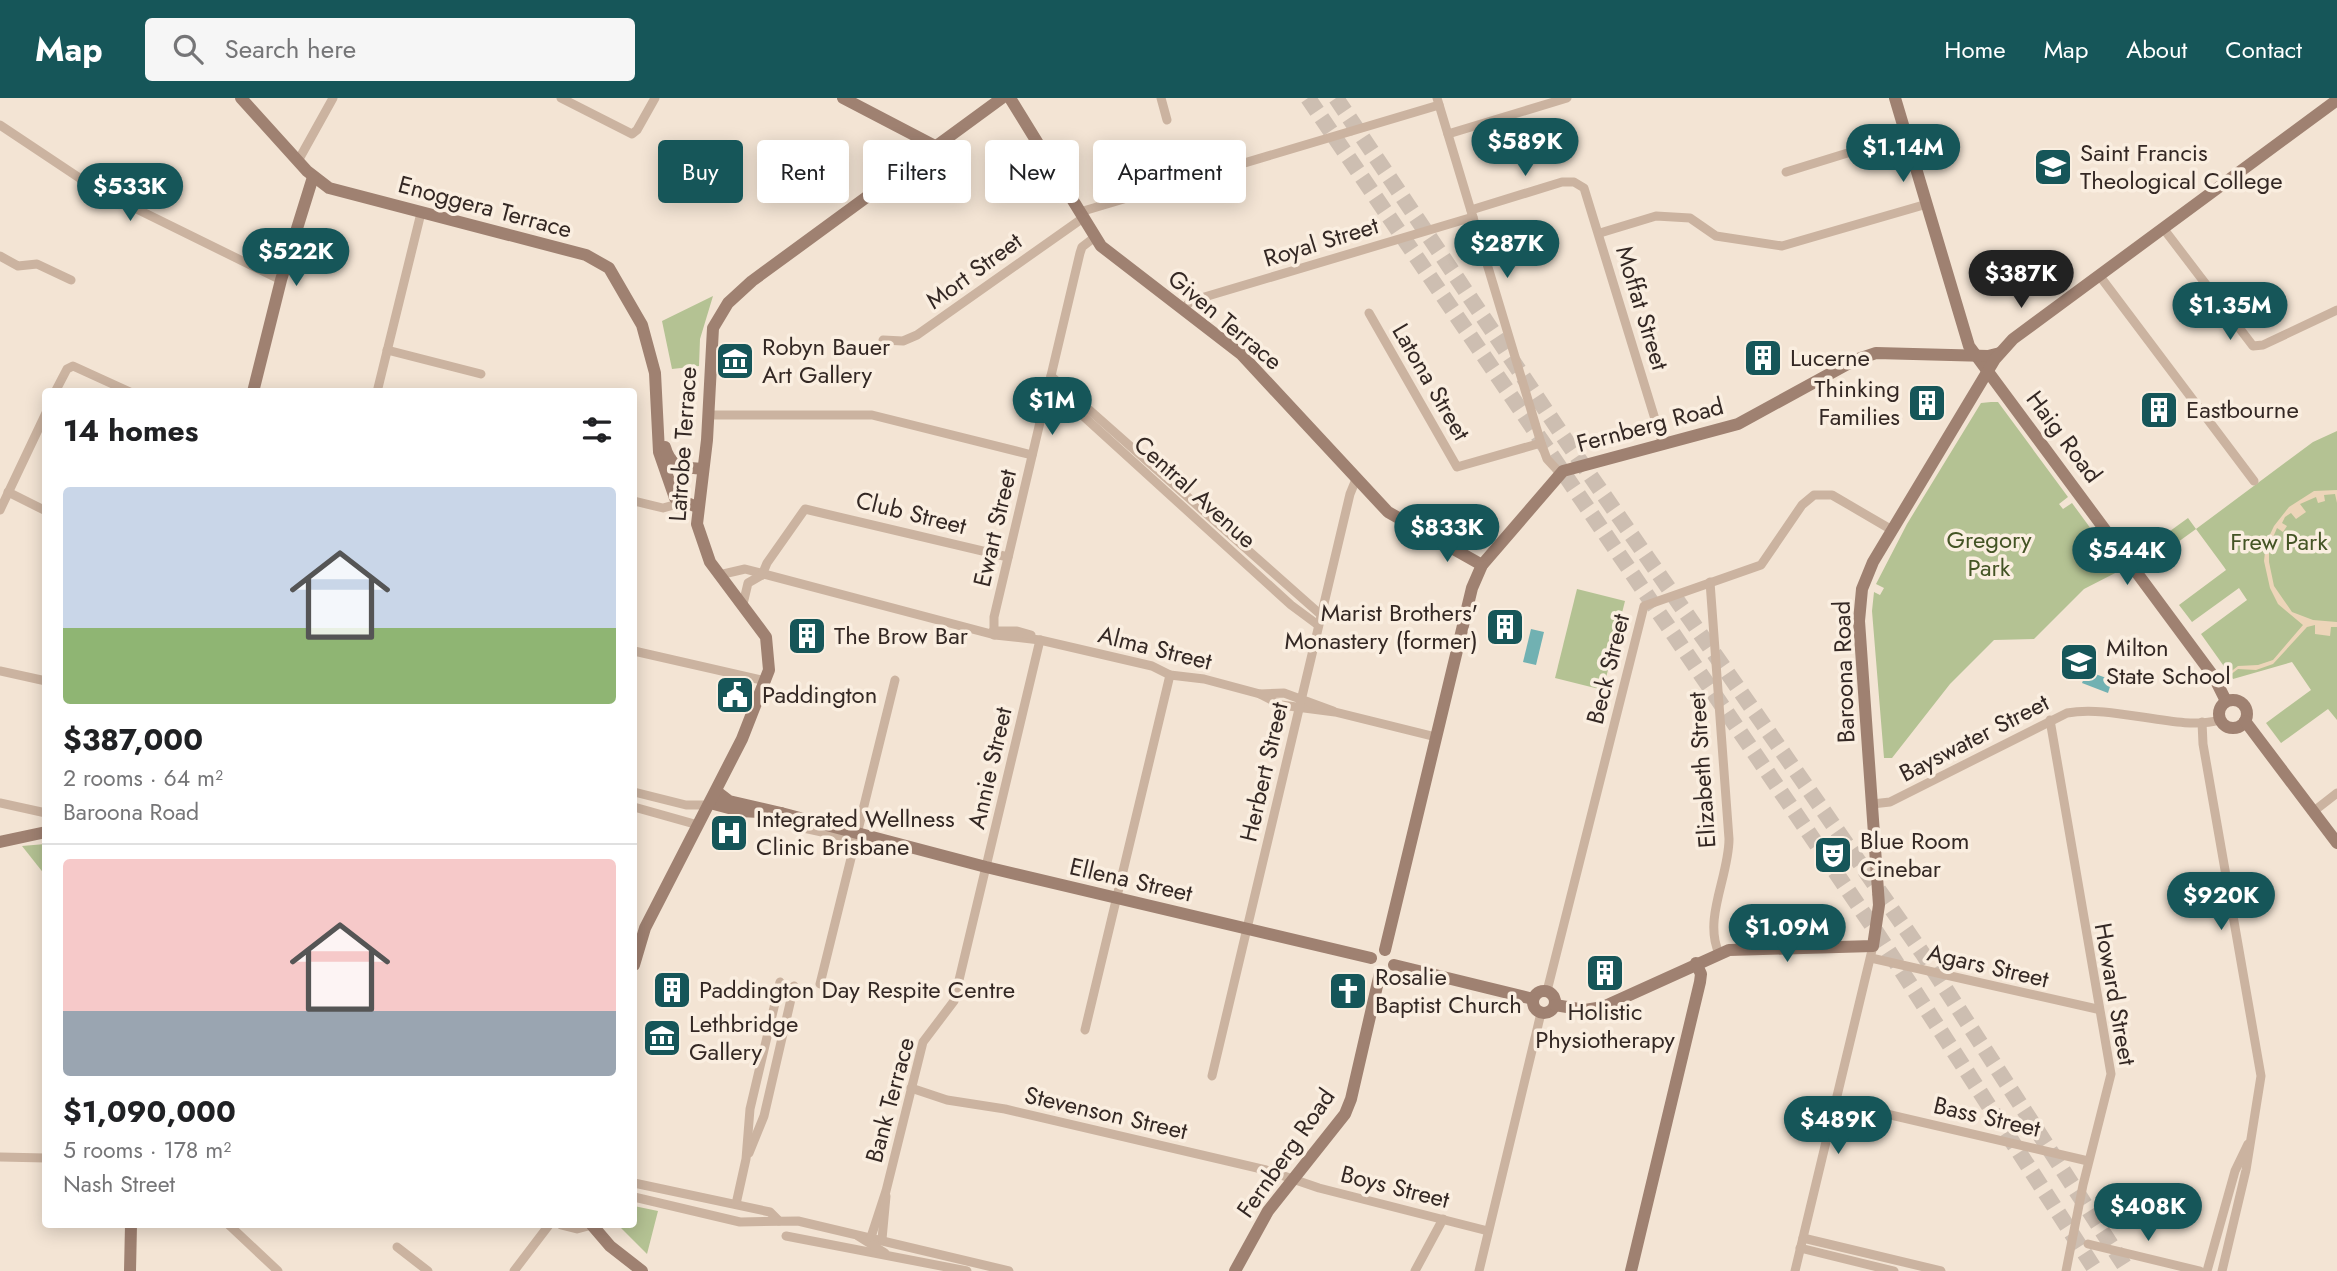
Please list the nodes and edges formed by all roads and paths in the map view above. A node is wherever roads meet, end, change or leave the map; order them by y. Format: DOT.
graph roads {
  1 [pos="241,98"];
  2 [pos="333,98"];
  3 [pos="561,98"];
  4 [pos="655,98"];
  5 [pos="844,98"];
  6 [pos="1002,98"];
  7 [pos="1010,98"];
  8 [pos="1161,98"];
  9 [pos="1567,98"];
  10 [pos="1895,98"];
  11 [pos="2337,100"];
  12 [pos="1438,102"];
  13 [pos="1167,120"];
  14 [pos="0,125"];
  15 [pos="1448,134"];
  16 [pos="1906,135"];
  17 [pos="925,140"];
  18 [pos="945,140"];
  19 [pos="298,161"];
  20 [pos="1786,172"];
  21 [pos="313,177"];
  22 [pos="1580,184"];
  23 [pos="863,200"];
  24 [pos="1927,204"];
  25 [pos="421,212"];
  26 [pos="1471,213"];
  27 [pos="1081,215"];
  28 [pos="2163,229"];
  29 [pos="1600,233"];
  30 [pos="1094,237"];
  31 [pos="0,256"];
  32 [pos="2099,275"];
  33 [pos="71,280"];
  34 [pos="281,280"];
  35 [pos="1184,308"];
  36 [pos="2337,310"];
  37 [pos="1370,313"];
  38 [pos="883,340"];
  39 [pos="387,350"];
  40 [pos="2000,353"];
  41 [pos="1977,355"];
  42 [pos="1988,370"];
  43 [pos="481,374"];
  44 [pos="1050,380"];
  45 [pos="57,388"];
  46 [pos="122,388"];
  47 [pos="254,388"];
  48 [pos="378,388"];
  49 [pos="658,402"];
  50 [pos="708,415"];
  51 [pos="42,421"];
  52 [pos="1541,443"];
  53 [pos="1663,445"];
  54 [pos="1032,455"];
  55 [pos="689,468"];
  56 [pos="703,469"];
  57 [pos="1560,473"];
  58 [pos="1357,477"];
  59 [pos="2254,481"];
  60 [pos="672,489"];
  61 [pos="8,492"];
  62 [pos="637,502"];
  63 [pos="681,503"];
  64 [pos="651,505"];
  65 [pos="698,507"];
  66 [pos="42,509"];
  67 [pos="0,510"];
  68 [pos="1892,530"];
  69 [pos="1008,557"];
  70 [pos="1482,565"];
  71 [pos="719,575"];
  72 [pos="762,575"];
  73 [pos="1710,582"];
  74 [pos="743,604"];
  75 [pos="1320,614"];
  76 [pos="1318,625"];
  77 [pos="994,633"];
  78 [pos="1040,640"];
  79 [pos="637,652"];
  80 [pos="0,671"];
  81 [pos="1170,675"];
  82 [pos="42,680"];
  83 [pos="895,680"];
  84 [pos="766,681"];
  85 [pos="2226,701"];
  86 [pos="1300,703"];
  87 [pos="2050,720"];
  88 [pos="2220,720"];
  89 [pos="2202,722"];
  90 [pos="2245,722"];
  91 [pos="1436,737"];
  92 [pos="637,793"];
  93 [pos="2337,793"];
  94 [pos="711,800"];
  95 [pos="0,803"];
  96 [pos="1872,804"];
  97 [pos="637,808"];
  98 [pos="2314,811"];
  99 [pos="42,812"];
  100 [pos="744,812"];
  101 [pos="781,813"];
  102 [pos="698,825"];
  103 [pos="42,833"];
  104 [pos="857,836"];
  105 [pos="0,842"];
  106 [pos="2337,843"];
  107 [pos="986,867"];
  108 [pos="1116,898"];
  109 [pos="1247,929"];
  110 [pos="637,947"];
  111 [pos="1385,950"];
  112 [pos="1872,952"];
  113 [pos="1718,953"];
  114 [pos="1371,958"];
  115 [pos="1696,963"];
  116 [pos="1394,965"];
  117 [pos="1380,973"];
  118 [pos="780,982"];
  119 [pos="820,984"];
  120 [pos="794,986"];
  121 [pos="1548,991"];
  122 [pos="1533,999"];
  123 [pos="1555,1004"];
  124 [pos="2097,1009"];
  125 [pos="1541,1013"];
  126 [pos="937,1021"];
  127 [pos="1085,1030"];
  128 [pos="1212,1076"];
  129 [pos="911,1088"];
  130 [pos="1835,1102"];
  131 [pos="2249,1142"];
  132 [pos="0,1157"];
  133 [pos="42,1158"];
  134 [pos="746,1159"];
  135 [pos="2088,1161"];
  136 [pos="1293,1179"];
  137 [pos="637,1184"];
  138 [pos="886,1191"];
  139 [pos="637,1198"];
  140 [pos="736,1204"];
  141 [pos="1443,1219"];
  142 [pos="779,1222"];
  143 [pos="131,1228"];
  144 [pos="232,1228"];
  145 [pos="547,1228"];
  146 [pos="595,1228"];
  147 [pos="604,1228"];
  148 [pos="1488,1231"];
  149 [pos="857,1235"];
  150 [pos="786,1236"];
  151 [pos="871,1237"];
  152 [pos="1803,1238"];
  153 [pos="881,1239"];
  154 [pos="2088,1244"];
  155 [pos="397,1247"];
  156 [pos="1800,1248"];
  157 [pos="618,1250"];
  158 [pos="857,1250"];
  159 [pos="889,1256"];
  160 [pos="132,1269"];
  161 [pos="278,1271"];
  162 [pos="428,1271"];
  163 [pos="514,1271"];
  164 [pos="642,1271"];
  165 [pos="967,1271"];
  166 [pos="1009,1271"];
  167 [pos="1235,1271"];
  168 [pos="1415,1271"];
  169 [pos="1479,1271"];
  170 [pos="1631,1271"];
  171 [pos="1795,1271"];
  172 [pos="1894,1271"];
  173 [pos="1941,1271"];
  174 [pos="2066,1271"];
  175 [pos="2200,1271"];
  176 [pos="2207,1271"];
  177 [pos="2222,1271"];
  1 -- 19 [label="street, Enoggera Terrace"];
  2 -- 19 [label="street"];
  3 -- 4 [label="street"];
  5 -- 17 [label="street"];
  6 -- 18 [label="street, Latrobe Terrace"];
  7 -- 27 [label="street, Given Terrace"];
  8 -- 13 [label="street"];
  9 -- 15 [label="street"];
  10 -- 16 [label="street, Haig Road"];
  11 -- 28 [label="street, Baroona Road"];
  12 -- 15 [label="street"];
  12 -- 27 [label="street, Mort Street"];
  14 -- 34 [label="street"];
  15 -- 26 [label="street"];
  16 -- 20 [label="street"];
  16 -- 24 [label="street, Haig Road"];
  19 -- 21 [label="street, Enoggera Terrace"];
  21 -- 25 [label="street, Enoggera Terrace"];
  21 -- 34 [label="street"];
  22 -- 26 [label="street, Royal Street"];
  22 -- 29 [label="street, Moffat Street"];
  23 -- 50 [label="street, Latrobe Terrace"];
  24 -- 29 [label="street"];
  24 -- 41 [label="street, Haig Road"];
  25 -- 39 [label="street"];
  25 -- 49 [label="street, Enoggera Terrace"];
  26 -- 35 [label="street, Royal Street"];
  26 -- 52 [label="street"];
  27 -- 30 [label="street, Given Terrace"];
  27 -- 38 [label="street, Mort Street"];
  28 -- 32 [label="street, Baroona Road"];
  28 -- 36 [label="street"];
  29 -- 53 [label="street, Moffat Street"];
  30 -- 35 [label="street, Given Terrace"];
  30 -- 44 [label="street, Ewart Street"];
  31 -- 33 [label="street"];
  32 -- 40 [label="street, Baroona Road"];
  32 -- 59 [label="street"];
  34 -- 47 [label="street"];
  35 -- 58 [label="street, Given Terrace"];
  37 -- 52 [label="street, Latona Street"];
  39 -- 43 [label="street"];
  39 -- 48 [label="street"];
  40 -- 41 [label="street, Fernberg Road"];
  40 -- 42 [label="street, Baroona Road"];
  41 -- 42 [label="street, Haig Road"];
  41 -- 53 [label="street, Fernberg Road"];
  42 -- 68 [label="street, Baroona Road"];
  42 -- 85 [label="street, Haig Road"];
  44 -- 54 [label="street, Ewart Street"];
  44 -- 75 [label="street, Central Avenue"];
  44 -- 76 [label="street, Central Avenue"];
  45 -- 46 [label="street"];
  49 -- 55 [label="street, Enoggera Terrace"];
  49 -- 60 [label="street, Enoggera Terrace"];
  50 -- 54 [label="street"];
  50 -- 56 [label="street, Latrobe Terrace"];
  51 -- 61 [label="street"];
  52 -- 57 [label="street"];
  53 -- 57 [label="street, Fernberg Road"];
  54 -- 69 [label="street, Ewart Street"];
  55 -- 56 [label="street"];
  55 -- 60 [label="street"];
  56 -- 65 [label="street, Latrobe Terrace"];
  57 -- 70 [label="street, Fernberg Road"];
  58 -- 70 [label="street, Given Terrace"];
  58 -- 75 [label="street, Herbert Street"];
  60 -- 63 [label="street, Enoggera Terrace"];
  60 -- 64 [label="street"];
  61 -- 66 [label="street"];
  61 -- 67 [label="street"];
  62 -- 64 [label="street"];
  63 -- 64 [label="street"];
  63 -- 65 [label="street"];
  65 -- 71 [label="street, Latrobe Terrace"];
  68 -- 73 [label="street, Beck Street"];
  68 -- 96 [label="street, Baroona Road"];
  69 -- 72 [label="street, Club Street"];
  69 -- 77 [label="street, Ewart Street"];
  70 -- 91 [label="street, Fernberg Road"];
  71 -- 72 [label="street, Alma Street"];
  71 -- 74 [label="street, Latrobe Terrace"];
  72 -- 74 [label="street"];
  72 -- 77 [label="street, Alma Street"];
  73 -- 113 [label="street, Elizabeth Street"];
  73 -- 121 [label="street, Beck Street"];
  74 -- 84 [label="street, Latrobe Terrace"];
  75 -- 76 [label="street, Herbert Street"];
  76 -- 86 [label="street, Herbert Street"];
  77 -- 78 [label="street, Alma Street"];
  78 -- 81 [label="street, Alma Street"];
  78 -- 107 [label="street, Annie Street"];
  79 -- 84 [label="street"];
  80 -- 82 [label="street"];
  81 -- 86 [label="street, Alma Street"];
  81 -- 108 [label="street"];
  83 -- 104 [label="street"];
  84 -- 94 [label="street, Latrobe Terrace"];
  85 -- 88 [label="street"];
  85 -- 90 [label="street"];
  86 -- 91 [label="street, Alma Street"];
  86 -- 109 [label="street, Herbert Street"];
  87 -- 89 [label="street, Bayswater Street"];
  87 -- 96 [label="street, Bayswater Street"];
  87 -- 124 [label="street, Howard Street"];
  88 -- 89 [label="street, Bayswater Street"];
  88 -- 90 [label="street"];
  89 -- 131 [label="street"];
  90 -- 98 [label="street"];
  91 -- 111 [label="street, Fernberg Road"];
  92 -- 94 [label="street"];
  93 -- 98 [label="street"];
  94 -- 100 [label="street, Ellena Street"];
  94 -- 101 [label="street, Ellena Street"];
  94 -- 102 [label="street, Latrobe Terrace"];
  95 -- 99 [label="street"];
  96 -- 112 [label="street, Baroona Road"];
  97 -- 102 [label="street"];
  98 -- 106 [label="street"];
  100 -- 101 [label="street, Ellena Street"];
  100 -- 104 [label="street, Ellena Street"];
  101 -- 104 [label="street, Ellena Street"];
  102 -- 110 [label="street, Latrobe Terrace"];
  103 -- 105 [label="street"];
  104 -- 107 [label="street, Ellena Street"];
  104 -- 119 [label="street"];
  107 -- 108 [label="street, Ellena Street"];
  107 -- 126 [label="street, Annie Street"];
  108 -- 109 [label="street, Ellena Street"];
  108 -- 127 [label="street"];
  109 -- 114 [label="street, Ellena Street"];
  109 -- 128 [label="street, Herbert Street"];
  111 -- 114 [label="street"];
  111 -- 116 [label="street"];
  112 -- 113 [label="street"];
  112 -- 124 [label="street, Agars Street"];
  112 -- 130 [label="street, Baroona Road"];
  113 -- 115 [label="street"];
  114 -- 117 [label="street"];
  115 -- 123 [label="street"];
  115 -- 170 [label="street"];
  116 -- 117 [label="street"];
  116 -- 122 [label="street"];
  117 -- 136 [label="street, Fernberg Road"];
  118 -- 134 [label="street"];
  120 -- 134 [label="street"];
  121 -- 122 [label="street"];
  121 -- 123 [label="street"];
  122 -- 125 [label="street"];
  123 -- 125 [label="street"];
  124 -- 135 [label="street, Howard Street"];
  125 -- 148 [label="street"];
  126 -- 129 [label="street, Bank Terrace"];
  129 -- 136 [label="street, Stevenson Street"];
  129 -- 138 [label="street, Bank Terrace"];
  130 -- 135 [label="street, Bass Street"];
  130 -- 152 [label="street, Baroona Road"];
  131 -- 176 [label="street"];
  131 -- 177 [label="street"];
  132 -- 133 [label="street"];
  134 -- 140 [label="street"];
  135 -- 174 [label="street, Howard Street"];
  136 -- 141 [label="street, Boys Street"];
  136 -- 167 [label="street, Fernberg Road"];
  137 -- 140 [label="street"];
  138 -- 151 [label="street, Bank Terrace"];
  138 -- 153 [label="street, Bank Terrace"];
  139 -- 142 [label="street"];
  140 -- 142 [label="street"];
  141 -- 148 [label="street, Boys Street"];
  141 -- 168 [label="street"];
  142 -- 149 [label="street"];
  143 -- 160 [label="street"];
  144 -- 161 [label="street"];
  145 -- 163 [label="street"];
  146 -- 157 [label="street"];
  147 -- 157 [label="street"];
  148 -- 169 [label="street"];
  149 -- 151 [label="street"];
  149 -- 158 [label="street"];
  149 -- 159 [label="street"];
  150 -- 158 [label="street"];
  151 -- 153 [label="street"];
  152 -- 156 [label="street, Baroona Road"];
  152 -- 173 [label="street"];
  153 -- 166 [label="street"];
  154 -- 175 [label="street"];
  155 -- 162 [label="street"];
  156 -- 171 [label="street, Baroona Road"];
  156 -- 172 [label="street"];
  157 -- 164 [label="street"];
  158 -- 159 [label="street"];
  159 -- 165 [label="street"];
}
